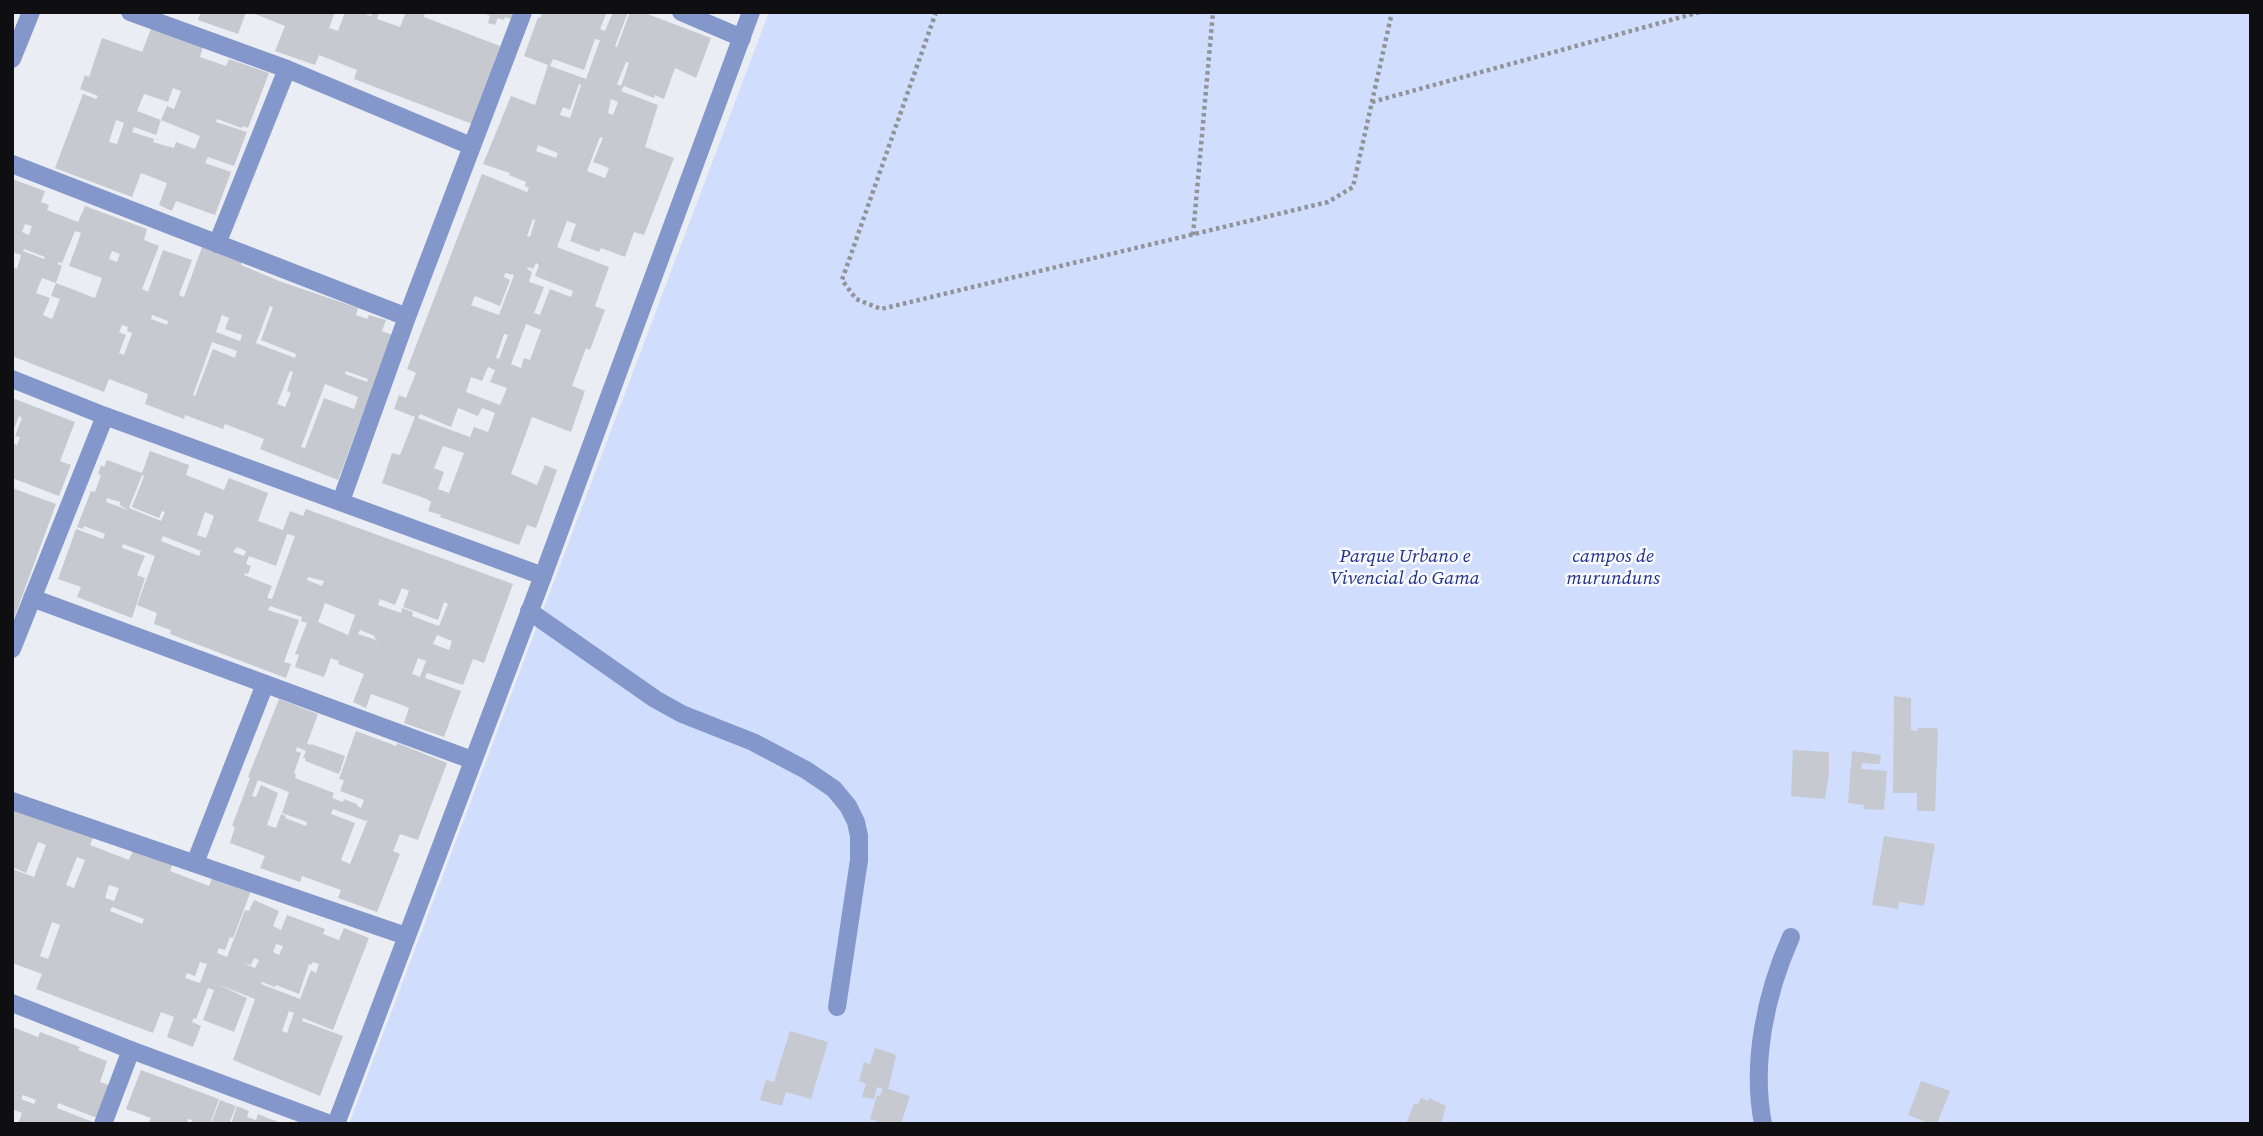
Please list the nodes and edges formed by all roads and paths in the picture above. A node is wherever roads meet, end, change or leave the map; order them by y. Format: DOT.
graph roads {
  1 [pos="30,12"];
  2 [pos="130,12"];
  3 [pos="523,12"];
  4 [pos="681,12"];
  5 [pos="751,12"];
  6 [pos="936,12"];
  7 [pos="1213,12"];
  8 [pos="1392,12"];
  9 [pos="1700,12"];
  10 [pos="741,38"];
  11 [pos="12,59"];
  12 [pos="287,69"];
  13 [pos="1372,103"];
  14 [pos="471,146"];
  15 [pos="12,164"];
  16 [pos="1193,235"];
  17 [pos="217,244"];
  18 [pos="407,317"];
  19 [pos="12,379"];
  20 [pos="105,415"];
  21 [pos="341,501"];
  22 [pos="543,576"];
  23 [pos="32,598"];
  24 [pos="529,611"];
  25 [pos="12,649"];
  26 [pos="265,684"];
  27 [pos="472,760"];
  28 [pos="12,800"];
  29 [pos="195,863"];
  30 [pos="406,936"];
  31 [pos="1791,937"];
  32 [pos="12,1003"];
  33 [pos="837,1007"];
  34 [pos="131,1050"];
  35 [pos="103,1124"];
  36 [pos="330,1124"];
  37 [pos="336,1124"];
  38 [pos="1763,1124"];
  1 -- 11 [label="street"];
  2 -- 12 [label="street"];
  3 -- 14 [label="street"];
  4 -- 10 [label="street"];
  5 -- 10 [label="street"];
  6 -- 16 [label="path"];
  7 -- 16 [label="path"];
  8 -- 13 [label="path"];
  9 -- 13 [label="path"];
  10 -- 22 [label="street"];
  12 -- 14 [label="street"];
  12 -- 17 [label="street"];
  13 -- 16 [label="path"];
  14 -- 18 [label="street"];
  15 -- 17 [label="street"];
  17 -- 18 [label="street"];
  18 -- 21 [label="street"];
  19 -- 20 [label="street"];
  20 -- 21 [label="street"];
  20 -- 23 [label="street"];
  21 -- 22 [label="street"];
  22 -- 24 [label="street"];
  23 -- 25 [label="street"];
  23 -- 26 [label="street"];
  24 -- 27 [label="street"];
  24 -- 33 [label="street"];
  26 -- 27 [label="street"];
  26 -- 29 [label="street"];
  27 -- 30 [label="street"];
  28 -- 29 [label="street"];
  29 -- 30 [label="street"];
  30 -- 37 [label="street"];
  31 -- 38 [label="street"];
  32 -- 34 [label="street"];
  34 -- 35 [label="street"];
  34 -- 36 [label="street"];
}
